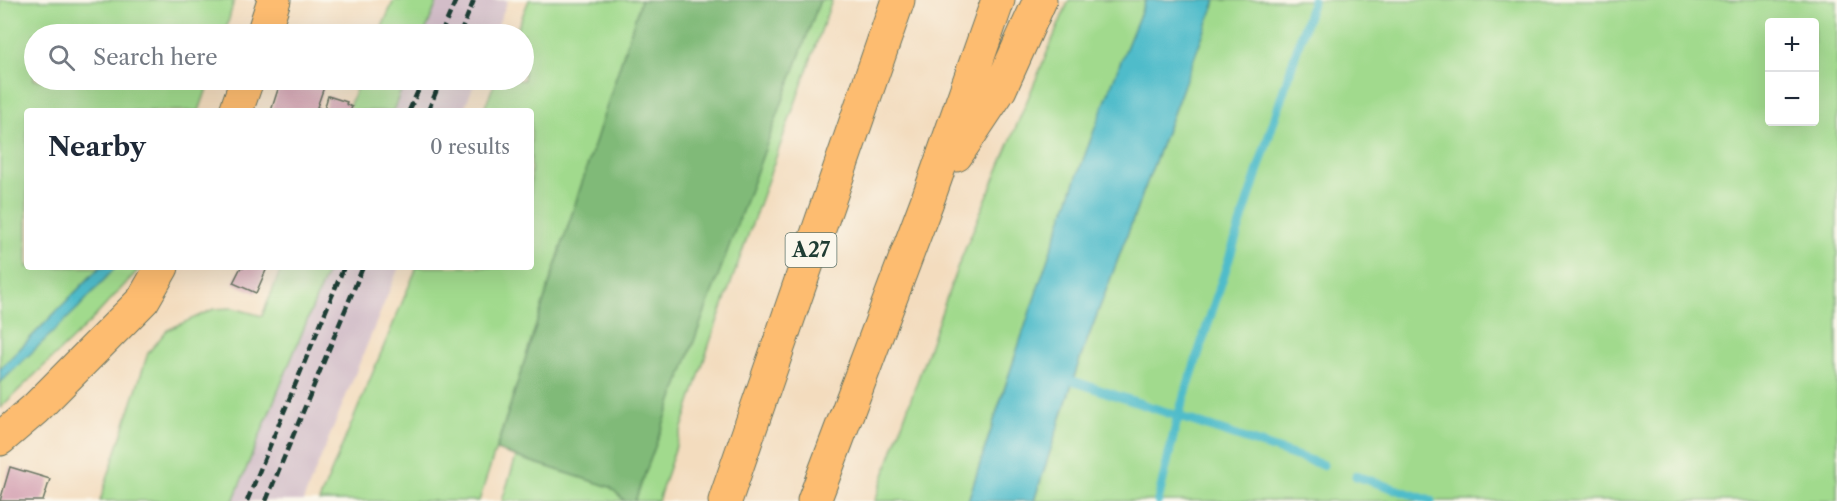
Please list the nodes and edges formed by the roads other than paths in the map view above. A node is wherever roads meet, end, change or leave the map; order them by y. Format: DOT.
graph roads {
  1 [pos="274,0"];
  2 [pos="898,0"];
  3 [pos="998,0"];
  4 [pos="1040,0"];
  5 [pos="266,24"];
  6 [pos="244,90"];
  7 [pos="238,108"];
  8 [pos="929,196"];
  9 [pos="160,270"];
  10 [pos="0,438"];
  11 [pos="725,501"];
  12 [pos="814,501"];
  1 -- 5 [label="main road"];
  2 -- 11 [label="main road, A27"];
  3 -- 8 [label="main road"];
  4 -- 8 [label="main road"];
  6 -- 7 [label="main road"];
  8 -- 12 [label="main road"];
  9 -- 10 [label="main road"];
}
